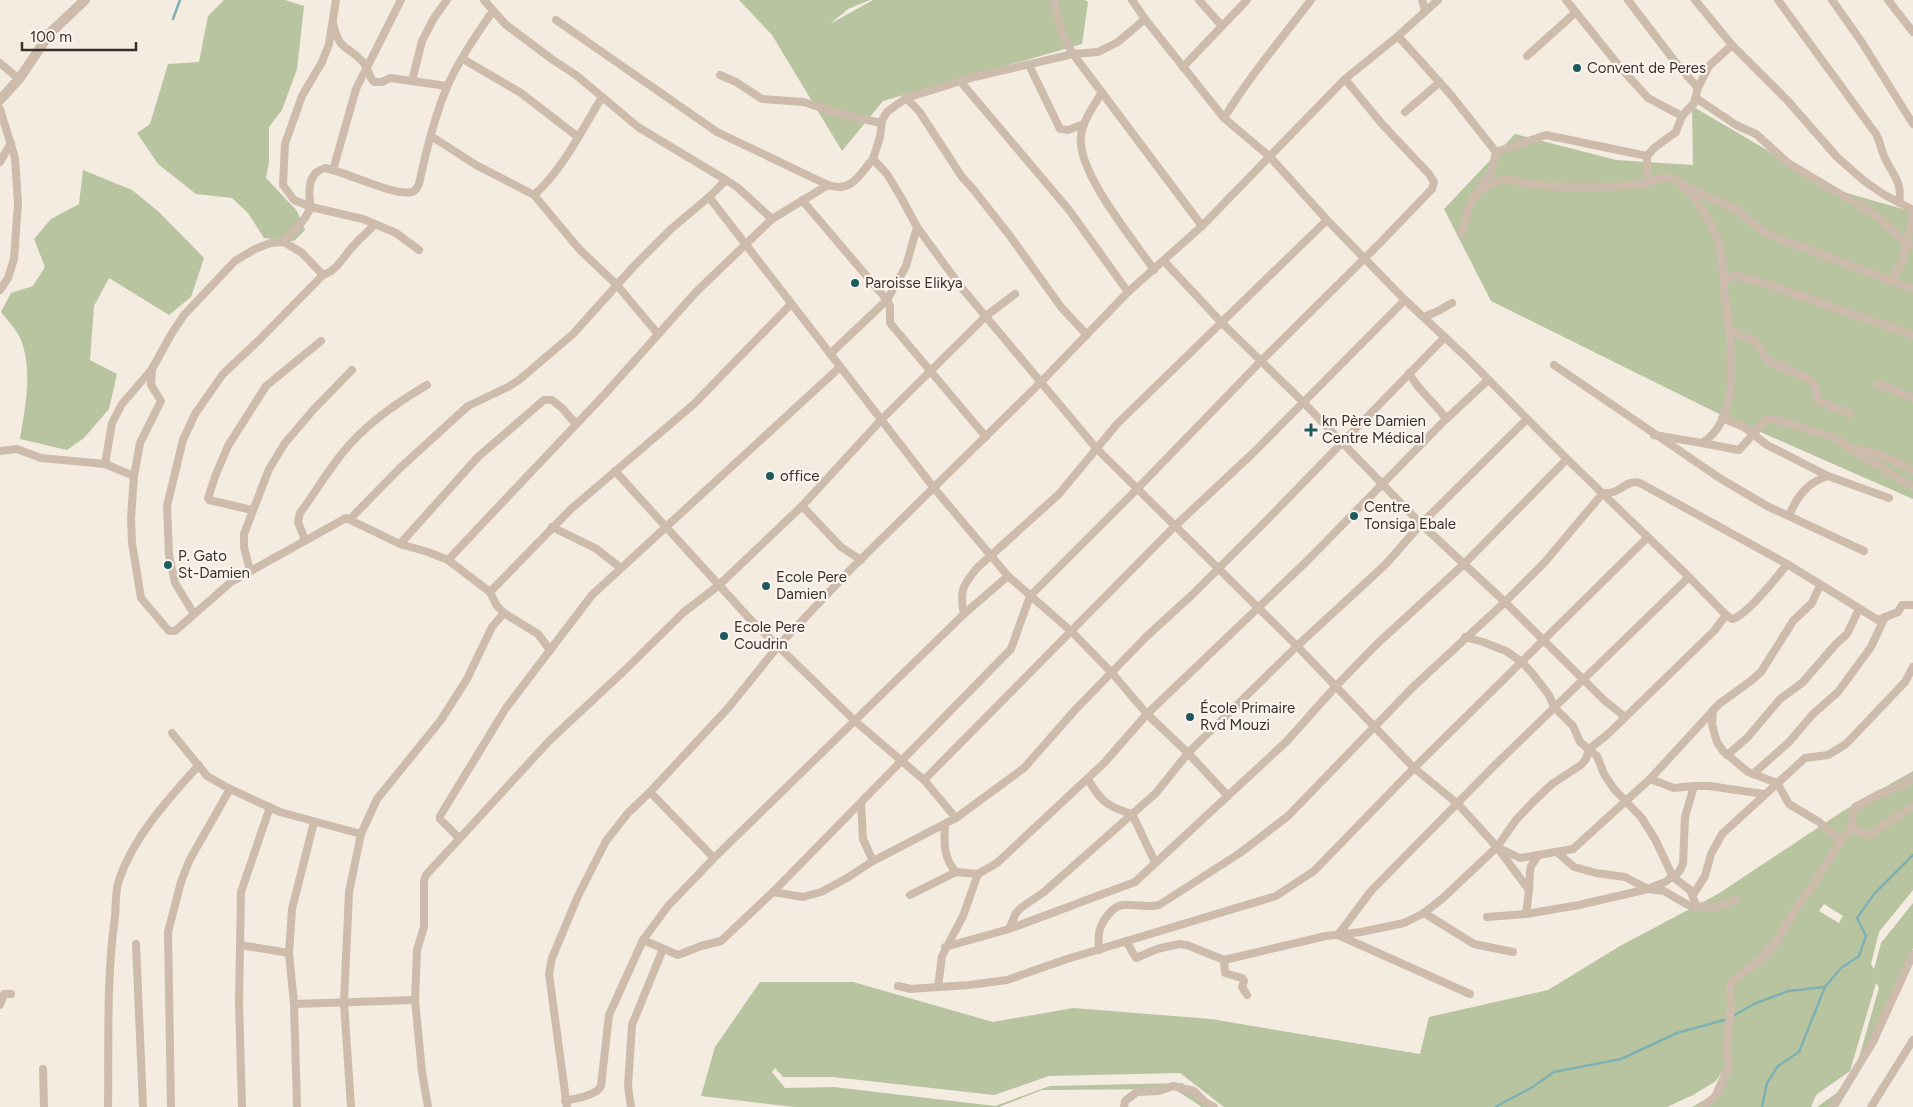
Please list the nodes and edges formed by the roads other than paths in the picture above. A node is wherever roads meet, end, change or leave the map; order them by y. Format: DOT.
graph roads {
  1 [pos="85,0"];
  2 [pos="336,0"];
  3 [pos="401,0"];
  4 [pos="447,0"];
  5 [pos="484,0"];
  6 [pos="1054,0"];
  7 [pos="1132,0"];
  8 [pos="1199,0"];
  9 [pos="1247,0"];
  10 [pos="1310,0"];
  11 [pos="1422,0"];
  12 [pos="1438,0"];
  13 [pos="1566,0"];
  14 [pos="1628,0"];
  15 [pos="1695,0"];
  16 [pos="1778,0"];
  17 [pos="1832,0"];
  18 [pos="1888,0"];
  19 [pos="1425,10"];
  20 [pos="493,11"];
  21 [pos="1576,12"];
  22 [pos="332,18"];
  23 [pos="1145,19"];
  24 [pos="556,20"];
  25 [pos="1221,25"];
  26 [pos="1913,32"];
  27 [pos="1398,36"];
  28 [pos="1732,45"];
  29 [pos="1073,54"];
  30 [pos="1527,56"];
  31 [pos="463,59"];
  32 [pos="0,63"];
  33 [pos="1029,65"];
  34 [pos="366,67"];
  35 [pos="1182,67"];
  36 [pos="720,75"];
  37 [pos="19,79"];
  38 [pos="1345,79"];
  39 [pos="412,81"];
  40 [pos="960,81"];
  41 [pos="1440,82"];
  42 [pos="447,86"];
  43 [pos="1698,88"];
  44 [pos="1102,92"];
  45 [pos="602,97"];
  46 [pos="906,98"];
  47 [pos="1696,98"];
  48 [pos="0,100"];
  49 [pos="0,109"];
  50 [pos="1405,112"];
  51 [pos="1682,116"];
  52 [pos="1224,118"];
  53 [pos="881,123"];
  54 [pos="1084,124"];
  55 [pos="1913,124"];
  56 [pos="431,136"];
  57 [pos="578,136"];
  58 [pos="11,143"];
  59 [pos="1496,152"];
  60 [pos="1647,156"];
  61 [pos="1270,158"];
  62 [pos="873,159"];
  63 [pos="0,162"];
  64 [pos="333,170"];
  65 [pos="726,180"];
  66 [pos="1648,183"];
  67 [pos="828,185"];
  68 [pos="1681,186"];
  69 [pos="534,195"];
  70 [pos="1474,195"];
  71 [pos="709,197"];
  72 [pos="802,200"];
  73 [pos="1899,203"];
  74 [pos="311,207"];
  75 [pos="1913,212"];
  76 [pos="772,219"];
  77 [pos="1327,220"];
  78 [pos="374,225"];
  79 [pos="1202,226"];
  80 [pos="917,227"];
  81 [pos="1461,234"];
  82 [pos="284,242"];
  83 [pos="1910,244"];
  84 [pos="745,245"];
  85 [pos="419,250"];
  86 [pos="1364,259"];
  87 [pos="1164,260"];
  88 [pos="1154,270"];
  89 [pos="323,275"];
  90 [pos="1724,278"];
  91 [pos="1891,282"];
  92 [pos="616,284"];
  93 [pos="0,290"];
  94 [pos="1913,290"];
  95 [pos="1128,292"];
  96 [pos="1015,294"];
  97 [pos="887,300"];
  98 [pos="1404,300"];
  99 [pos="1452,303"];
  100 [pos="791,304"];
  101 [pos="986,316"];
  102 [pos="1424,317"];
  103 [pos="1221,322"];
  104 [pos="1730,330"];
  105 [pos="658,334"];
  106 [pos="1087,335"];
  107 [pos="1913,335"];
  108 [pos="1445,337"];
  109 [pos="321,341"];
  110 [pos="830,354"];
  111 [pos="1261,361"];
  112 [pos="1554,365"];
  113 [pos="840,367"];
  114 [pos="152,369"];
  115 [pos="352,370"];
  116 [pos="930,371"];
  117 [pos="1409,373"];
  118 [pos="1488,380"];
  119 [pos="1040,383"];
  120 [pos="1878,384"];
  121 [pos="427,385"];
  122 [pos="1913,398"];
  123 [pos="1302,401"];
  124 [pos="1850,414"];
  125 [pos="882,418"];
  126 [pos="1722,418"];
  127 [pos="1526,419"];
  128 [pos="1446,420"];
  129 [pos="576,424"];
  130 [pos="1754,434"];
  131 [pos="1654,435"];
  132 [pos="986,437"];
  133 [pos="1342,442"];
  134 [pos="1702,443"];
  135 [pos="1847,447"];
  136 [pos="1096,448"];
  137 [pos="0,451"];
  138 [pos="1567,459"];
  139 [pos="105,464"];
  140 [pos="1913,470"];
  141 [pos="615,471"];
  142 [pos="134,476"];
  143 [pos="1828,476"];
  144 [pos="1382,484"];
  145 [pos="1913,487"];
  146 [pos="934,488"];
  147 [pos="1137,489"];
  148 [pos="1603,493"];
  149 [pos="1889,498"];
  150 [pos="802,506"];
  151 [pos="252,510"];
  152 [pos="1789,516"];
  153 [pos="350,520"];
  154 [pos="1421,524"];
  155 [pos="1175,526"];
  156 [pos="552,527"];
  157 [pos="666,528"];
  158 [pos="1648,536"];
  159 [pos="305,540"];
  160 [pos="400,544"];
  161 [pos="1864,551"];
  162 [pos="990,555"];
  163 [pos="448,560"];
  164 [pos="861,560"];
  165 [pos="1464,564"];
  166 [pos="1786,564"];
  167 [pos="622,568"];
  168 [pos="1219,568"];
  169 [pos="250,571"];
  170 [pos="1008,576"];
  171 [pos="1689,576"];
  172 [pos="1820,585"];
  173 [pos="718,586"];
  174 [pos="490,592"];
  175 [pos="1030,596"];
  176 [pos="1505,602"];
  177 [pos="1913,605"];
  178 [pos="1258,608"];
  179 [pos="1859,609"];
  180 [pos="504,613"];
  181 [pos="194,614"];
  182 [pos="964,614"];
  183 [pos="1726,615"];
  184 [pos="1885,617"];
  185 [pos="1072,632"];
  186 [pos="1465,637"];
  187 [pos="1543,641"];
  188 [pos="779,645"];
  189 [pos="1297,646"];
  190 [pos="550,650"];
  191 [pos="1522,662"];
  192 [pos="1913,667"];
  193 [pos="1112,673"];
  194 [pos="1583,679"];
  195 [pos="1336,686"];
  196 [pos="1554,707"];
  197 [pos="1713,710"];
  198 [pos="1147,714"];
  199 [pos="1625,717"];
  200 [pos="856,721"];
  201 [pos="1374,726"];
  202 [pos="172,733"];
  203 [pos="1589,749"];
  204 [pos="1188,753"];
  205 [pos="1727,755"];
  206 [pos="901,761"];
  207 [pos="199,765"];
  208 [pos="1414,768"];
  209 [pos="1752,774"];
  210 [pos="1913,778"];
  211 [pos="1088,779"];
  212 [pos="1650,779"];
  213 [pos="924,780"];
  214 [pos="1777,783"];
  215 [pos="1694,786"];
  216 [pos="230,789"];
  217 [pos="650,792"];
  218 [pos="1764,794"];
  219 [pos="1228,796"];
  220 [pos="1626,800"];
  221 [pos="861,803"];
  222 [pos="1458,804"];
  223 [pos="1913,806"];
  224 [pos="270,807"];
  225 [pos="1132,814"];
  226 [pos="956,818"];
  227 [pos="314,822"];
  228 [pos="945,824"];
  229 [pos="1852,828"];
  230 [pos="361,834"];
  231 [pos="459,838"];
  232 [pos="1841,841"];
  233 [pos="1497,847"];
  234 [pos="1557,852"];
  235 [pos="1538,856"];
  236 [pos="714,858"];
  237 [pos="873,861"];
  238 [pos="1155,862"];
  239 [pos="956,872"];
  240 [pos="978,874"];
  241 [pos="1673,877"];
  242 [pos="1648,889"];
  243 [pos="1529,890"];
  244 [pos="773,892"];
  245 [pos="910,895"];
  246 [pos="1693,896"];
  247 [pos="1737,899"];
  248 [pos="1697,907"];
  249 [pos="1424,913"];
  250 [pos="1526,914"];
  251 [pos="1487,917"];
  252 [pos="1009,929"];
  253 [pos="1338,935"];
  254 [pos="643,940"];
  255 [pos="1126,941"];
  256 [pos="136,944"];
  257 [pos="240,945"];
  258 [pos="945,947"];
  259 [pos="663,949"];
  260 [pos="1099,950"];
  261 [pos="1514,952"];
  262 [pos="288,953"];
  263 [pos="1913,954"];
  264 [pos="1224,960"];
  265 [pos="898,986"];
  266 [pos="938,987"];
  267 [pos="11,994"];
  268 [pos="1470,994"];
  269 [pos="1247,995"];
  270 [pos="415,1000"];
  271 [pos="344,1002"];
  272 [pos="294,1004"];
  273 [pos="0,1005"];
  274 [pos="1913,1040"];
  275 [pos="43,1069"];
  276 [pos="566,1104"];
  277 [pos="44,1107"];
  278 [pos="108,1107"];
  279 [pos="143,1107"];
  280 [pos="171,1107"];
  281 [pos="242,1107"];
  282 [pos="297,1107"];
  283 [pos="351,1107"];
  284 [pos="428,1107"];
  285 [pos="631,1107"];
  286 [pos="1124,1107"];
  287 [pos="1214,1107"];
  288 [pos="1702,1107"];
  289 [pos="1833,1107"];
  290 [pos="1870,1107"];
  1 -- 37 [label="street"];
  2 -- 22 [label="street"];
  3 -- 34 [label="street"];
  4 -- 39 [label="street"];
  5 -- 20 [label="street"];
  6 -- 29 [label="street"];
  7 -- 23 [label="street"];
  8 -- 25 [label="street"];
  9 -- 25 [label="street"];
  10 -- 52 [label="street"];
  11 -- 19 [label="street"];
  12 -- 19 [label="street"];
  13 -- 21 [label="street"];
  14 -- 43 [label="street"];
  15 -- 28 [label="street"];
  16 -- 73 [label="street"];
  17 -- 55 [label="street"];
  18 -- 26 [label="street"];
  19 -- 27 [label="street"];
  20 -- 31 [label="street"];
  20 -- 45 [label="street"];
  21 -- 30 [label="street"];
  21 -- 51 [label="street"];
  22 -- 34 [label="street"];
  22 -- 74 [label="street"];
  23 -- 29 [label="street"];
  23 -- 35 [label="street"];
  24 -- 67 [label="street"];
  25 -- 35 [label="street"];
  27 -- 38 [label="street"];
  27 -- 41 [label="street"];
  28 -- 43 [label="street"];
  28 -- 73 [label="street"];
  29 -- 33 [label="street"];
  29 -- 44 [label="street"];
  31 -- 42 [label="street"];
  31 -- 57 [label="street"];
  32 -- 37 [label="street"];
  33 -- 40 [label="street"];
  33 -- 54 [label="street"];
  34 -- 39 [label="street"];
  34 -- 64 [label="street"];
  35 -- 52 [label="street"];
  36 -- 53 [label="street"];
  37 -- 48 [label="street"];
  38 -- 61 [label="street"];
  38 -- 86 [label="street"];
  39 -- 42 [label="street"];
  40 -- 46 [label="street"];
  40 -- 95 [label="street"];
  41 -- 50 [label="street"];
  41 -- 59 [label="street"];
  42 -- 56 [label="street"];
  43 -- 47 [label="street"];
  44 -- 54 [label="street"];
  44 -- 79 [label="street"];
  45 -- 57 [label="street"];
  45 -- 65 [label="street"];
  46 -- 53 [label="street"];
  46 -- 106 [label="street"];
  47 -- 51 [label="street"];
  47 -- 83 [label="street"];
  49 -- 58 [label="street"];
  51 -- 60 [label="street"];
  52 -- 61 [label="street"];
  53 -- 62 [label="street"];
  54 -- 88 [label="street"];
  56 -- 64 [label="street"];
  56 -- 69 [label="street"];
  57 -- 69 [label="street"];
  58 -- 63 [label="street"];
  58 -- 93 [label="street"];
  59 -- 60 [label="street"];
  59 -- 70 [label="street"];
  60 -- 66 [label="street"];
  61 -- 77 [label="street"];
  61 -- 79 [label="street"];
  62 -- 67 [label="street"];
  62 -- 80 [label="street"];
  64 -- 74 [label="street"];
  65 -- 71 [label="street"];
  65 -- 76 [label="street"];
  66 -- 68 [label="street"];
  66 -- 70 [label="street"];
  67 -- 72 [label="street"];
  68 -- 90 [label="street"];
  68 -- 91 [label="street"];
  69 -- 92 [label="street"];
  70 -- 81 [label="street"];
  71 -- 84 [label="street"];
  71 -- 92 [label="street"];
  72 -- 76 [label="street"];
  72 -- 97 [label="street"];
  73 -- 75 [label="street"];
  74 -- 78 [label="street"];
  74 -- 82 [label="street"];
  75 -- 83 [label="street"];
  76 -- 84 [label="street"];
  77 -- 86 [label="street"];
  77 -- 103 [label="street"];
  78 -- 85 [label="street"];
  78 -- 89 [label="street"];
  79 -- 87 [label="street"];
  80 -- 97 [label="street"];
  80 -- 101 [label="street"];
  82 -- 89 [label="street"];
  82 -- 114 [label="street"];
  83 -- 91 [label="street"];
  84 -- 100 [label="street"];
  84 -- 105 [label="street"];
  86 -- 98 [label="street"];
  86 -- 111 [label="street"];
  87 -- 88 [label="street"];
  87 -- 103 [label="street"];
  88 -- 95 [label="street"];
  89 -- 181 [label="street"];
  90 -- 104 [label="street"];
  90 -- 107 [label="street"];
  91 -- 94 [label="street"];
  92 -- 105 [label="street"];
  92 -- 153 [label="street"];
  95 -- 106 [label="street"];
  96 -- 101 [label="street"];
  97 -- 110 [label="street"];
  97 -- 116 [label="street"];
  98 -- 102 [label="street"];
  98 -- 123 [label="street"];
  99 -- 102 [label="street"];
  100 -- 110 [label="street"];
  100 -- 141 [label="street"];
  101 -- 116 [label="street"];
  101 -- 119 [label="street"];
  102 -- 108 [label="street"];
  103 -- 111 [label="street"];
  103 -- 136 [label="street"];
  104 -- 124 [label="street"];
  104 -- 126 [label="street"];
  105 -- 129 [label="street"];
  106 -- 119 [label="street"];
  108 -- 117 [label="street"];
  108 -- 118 [label="street"];
  109 -- 151 [label="street"];
  110 -- 113 [label="street"];
  111 -- 123 [label="street"];
  111 -- 147 [label="street"];
  112 -- 131 [label="street"];
  113 -- 125 [label="street"];
  113 -- 157 [label="street"];
  114 -- 139 [label="street"];
  114 -- 142 [label="street"];
  115 -- 151 [label="street"];
  116 -- 125 [label="street"];
  116 -- 132 [label="street"];
  117 -- 128 [label="street"];
  117 -- 133 [label="street"];
  118 -- 127 [label="street"];
  118 -- 128 [label="street"];
  119 -- 132 [label="street"];
  119 -- 136 [label="street"];
  120 -- 122 [label="street"];
  121 -- 159 [label="street"];
  123 -- 133 [label="street"];
  123 -- 155 [label="street"];
  125 -- 146 [label="street"];
  125 -- 150 [label="street"];
  126 -- 130 [label="street"];
  126 -- 134 [label="street"];
  127 -- 138 [label="street"];
  127 -- 154 [label="street"];
  128 -- 144 [label="street"];
  129 -- 160 [label="street"];
  129 -- 163 [label="street"];
  130 -- 134 [label="street"];
  130 -- 135 [label="street"];
  130 -- 143 [label="street"];
  131 -- 134 [label="street"];
  131 -- 152 [label="street"];
  132 -- 146 [label="street"];
  133 -- 144 [label="street"];
  133 -- 168 [label="street"];
  135 -- 140 [label="street"];
  135 -- 145 [label="street"];
  136 -- 147 [label="street"];
  136 -- 162 [label="street"];
  137 -- 139 [label="street"];
  138 -- 148 [label="street"];
  138 -- 165 [label="street"];
  139 -- 142 [label="street"];
  141 -- 156 [label="street"];
  141 -- 157 [label="street"];
  142 -- 181 [label="street"];
  143 -- 149 [label="street"];
  143 -- 152 [label="street"];
  144 -- 154 [label="street"];
  144 -- 178 [label="street"];
  146 -- 162 [label="street"];
  146 -- 164 [label="street"];
  147 -- 155 [label="street"];
  147 -- 175 [label="street"];
  148 -- 158 [label="street"];
  148 -- 166 [label="street"];
  148 -- 176 [label="street"];
  150 -- 164 [label="street"];
  150 -- 173 [label="street"];
  151 -- 169 [label="street"];
  152 -- 161 [label="street"];
  153 -- 159 [label="street"];
  153 -- 160 [label="street"];
  154 -- 165 [label="street"];
  154 -- 189 [label="street"];
  155 -- 168 [label="street"];
  155 -- 185 [label="street"];
  156 -- 167 [label="street"];
  156 -- 174 [label="street"];
  157 -- 167 [label="street"];
  157 -- 173 [label="street"];
  158 -- 171 [label="street"];
  158 -- 187 [label="street"];
  159 -- 169 [label="street"];
  160 -- 163 [label="street"];
  162 -- 170 [label="street"];
  162 -- 182 [label="street"];
  163 -- 174 [label="street"];
  164 -- 188 [label="street"];
  165 -- 176 [label="street"];
  165 -- 195 [label="street"];
  166 -- 172 [label="street"];
  166 -- 183 [label="street"];
  167 -- 190 [label="street"];
  168 -- 178 [label="street"];
  168 -- 193 [label="street"];
  169 -- 181 [label="street"];
  170 -- 175 [label="street"];
  170 -- 182 [label="street"];
  171 -- 183 [label="street"];
  171 -- 194 [label="street"];
  172 -- 179 [label="street"];
  172 -- 197 [label="street"];
  173 -- 188 [label="street"];
  173 -- 231 [label="street"];
  174 -- 180 [label="street"];
  175 -- 185 [label="street"];
  175 -- 206 [label="street"];
  176 -- 186 [label="street"];
  176 -- 187 [label="street"];
  177 -- 184 [label="street"];
  178 -- 189 [label="street"];
  178 -- 198 [label="street"];
  179 -- 184 [label="street"];
  179 -- 205 [label="street"];
  180 -- 190 [label="street"];
  180 -- 230 [label="street"];
  182 -- 200 [label="street"];
  183 -- 199 [label="street"];
  184 -- 209 [label="street"];
  185 -- 193 [label="street"];
  185 -- 213 [label="street"];
  186 -- 191 [label="street"];
  186 -- 201 [label="street"];
  187 -- 191 [label="street"];
  187 -- 194 [label="street"];
  188 -- 200 [label="street"];
  188 -- 217 [label="street"];
  189 -- 195 [label="street"];
  189 -- 204 [label="street"];
  190 -- 231 [label="street"];
  191 -- 196 [label="street"];
  191 -- 208 [label="street"];
  192 -- 214 [label="street"];
  193 -- 198 [label="street"];
  193 -- 226 [label="street"];
  194 -- 196 [label="street"];
  194 -- 199 [label="street"];
  195 -- 201 [label="street"];
  195 -- 219 [label="street"];
  196 -- 203 [label="street"];
  196 -- 222 [label="street"];
  197 -- 205 [label="street"];
  197 -- 212 [label="street"];
  198 -- 204 [label="street"];
  198 -- 211 [label="street"];
  199 -- 203 [label="street"];
  200 -- 206 [label="street"];
  200 -- 236 [label="street"];
  201 -- 208 [label="street"];
  201 -- 260 [label="street"];
  202 -- 207 [label="street"];
  203 -- 220 [label="street"];
  203 -- 233 [label="street"];
  204 -- 219 [label="street"];
  204 -- 225 [label="street"];
  205 -- 209 [label="street"];
  206 -- 213 [label="street"];
  206 -- 221 [label="street"];
  207 -- 216 [label="street"];
  207 -- 278 [label="street"];
  208 -- 222 [label="street"];
  208 -- 255 [label="street"];
  209 -- 214 [label="street"];
  210 -- 229 [label="street"];
  211 -- 225 [label="street"];
  211 -- 240 [label="street"];
  212 -- 215 [label="street"];
  212 -- 220 [label="street"];
  213 -- 226 [label="street"];
  214 -- 218 [label="street"];
  214 -- 232 [label="street"];
  215 -- 218 [label="street"];
  215 -- 241 [label="street"];
  216 -- 224 [label="street"];
  216 -- 280 [label="street"];
  217 -- 236 [label="street"];
  217 -- 276 [label="street"];
  218 -- 246 [label="street"];
  219 -- 238 [label="street"];
  220 -- 234 [label="street"];
  220 -- 241 [label="street"];
  221 -- 237 [label="street"];
  221 -- 244 [label="street"];
  222 -- 233 [label="street"];
  222 -- 253 [label="street"];
  223 -- 229 [label="street"];
  224 -- 227 [label="street"];
  224 -- 257 [label="street"];
  225 -- 238 [label="street"];
  225 -- 252 [label="street"];
  226 -- 228 [label="street"];
  227 -- 230 [label="street"];
  227 -- 262 [label="street"];
  228 -- 237 [label="street"];
  228 -- 239 [label="street"];
  229 -- 232 [label="street"];
  230 -- 271 [label="street"];
  231 -- 270 [label="street"];
  232 -- 288 [label="street"];
  233 -- 235 [label="street"];
  233 -- 243 [label="street"];
  233 -- 249 [label="street"];
  234 -- 235 [label="street"];
  234 -- 242 [label="street"];
  235 -- 243 [label="street"];
  236 -- 254 [label="street"];
  237 -- 244 [label="street"];
  238 -- 252 [label="street"];
  239 -- 240 [label="street"];
  239 -- 245 [label="street"];
  240 -- 258 [label="street"];
  241 -- 242 [label="street"];
  241 -- 246 [label="street"];
  242 -- 248 [label="street"];
  242 -- 250 [label="street"];
  243 -- 250 [label="street"];
  244 -- 259 [label="street"];
  246 -- 248 [label="street"];
  247 -- 248 [label="street"];
  249 -- 253 [label="street"];
  249 -- 261 [label="street"];
  250 -- 251 [label="street"];
  252 -- 258 [label="street"];
  253 -- 264 [label="street"];
  253 -- 268 [label="street"];
  254 -- 259 [label="street"];
  254 -- 276 [label="street"];
  255 -- 260 [label="street"];
  255 -- 264 [label="street"];
  256 -- 279 [label="street"];
  257 -- 262 [label="street"];
  257 -- 281 [label="street"];
  258 -- 266 [label="street"];
  259 -- 285 [label="street"];
  260 -- 266 [label="street"];
  262 -- 272 [label="street"];
  263 -- 289 [label="street"];
  264 -- 269 [label="street"];
  265 -- 266 [label="street"];
  267 -- 273 [label="street"];
  270 -- 271 [label="street"];
  270 -- 284 [label="street"];
  271 -- 272 [label="street"];
  271 -- 283 [label="street"];
  272 -- 282 [label="street"];
  274 -- 290 [label="street"];
  275 -- 277 [label="street"];
  286 -- 287 [label="street"];
}
